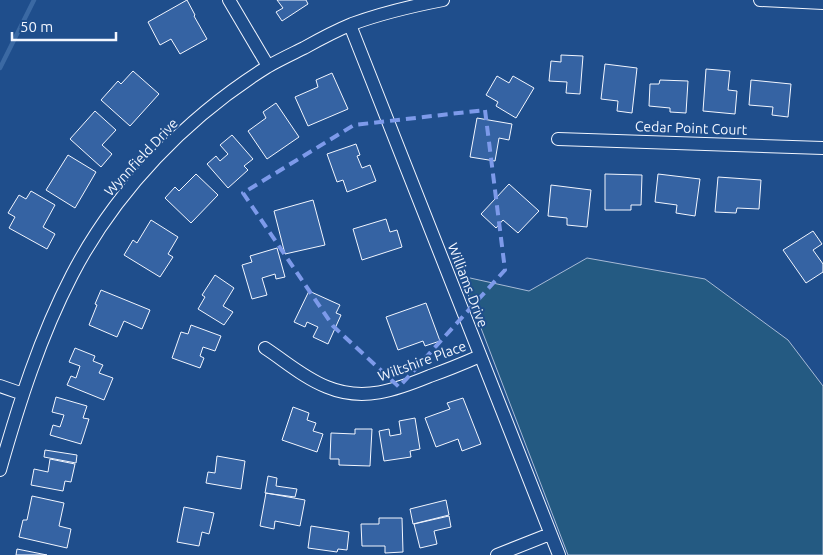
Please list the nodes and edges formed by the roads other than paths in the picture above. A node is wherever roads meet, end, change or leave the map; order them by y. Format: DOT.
graph roads {
  1 [pos="229,0"];
  2 [pos="443,0"];
  3 [pos="760,0"];
  4 [pos="418,2"];
  5 [pos="823,3"];
  6 [pos="350,25"];
  7 [pos="268,66"];
  8 [pos="558,138"];
  9 [pos="823,148"];
  10 [pos="265,348"];
  11 [pos="480,356"];
  12 [pos="0,386"];
  13 [pos="23,394"];
  14 [pos="0,470"];
  15 [pos="550,534"];
  16 [pos="497,555"];
  17 [pos="559,555"];
  1 -- 7 [label="street"];
  2 -- 4 [label="street, Wynnfield Drive"];
  3 -- 5 [label="street"];
  4 -- 6 [label="street, Wynnfield Drive"];
  6 -- 7 [label="street, Wynnfield Drive"];
  6 -- 11 [label="street, Williams Drive"];
  7 -- 13 [label="street, Wynnfield Drive"];
  8 -- 9 [label="street, Cedar Point Court"];
  10 -- 11 [label="street, Wiltshire Place"];
  11 -- 15 [label="street, Williams Drive"];
  12 -- 13 [label="street"];
  13 -- 14 [label="street, Wynnfield Drive"];
  15 -- 16 [label="street"];
  15 -- 17 [label="street, Williams Drive"];
}
